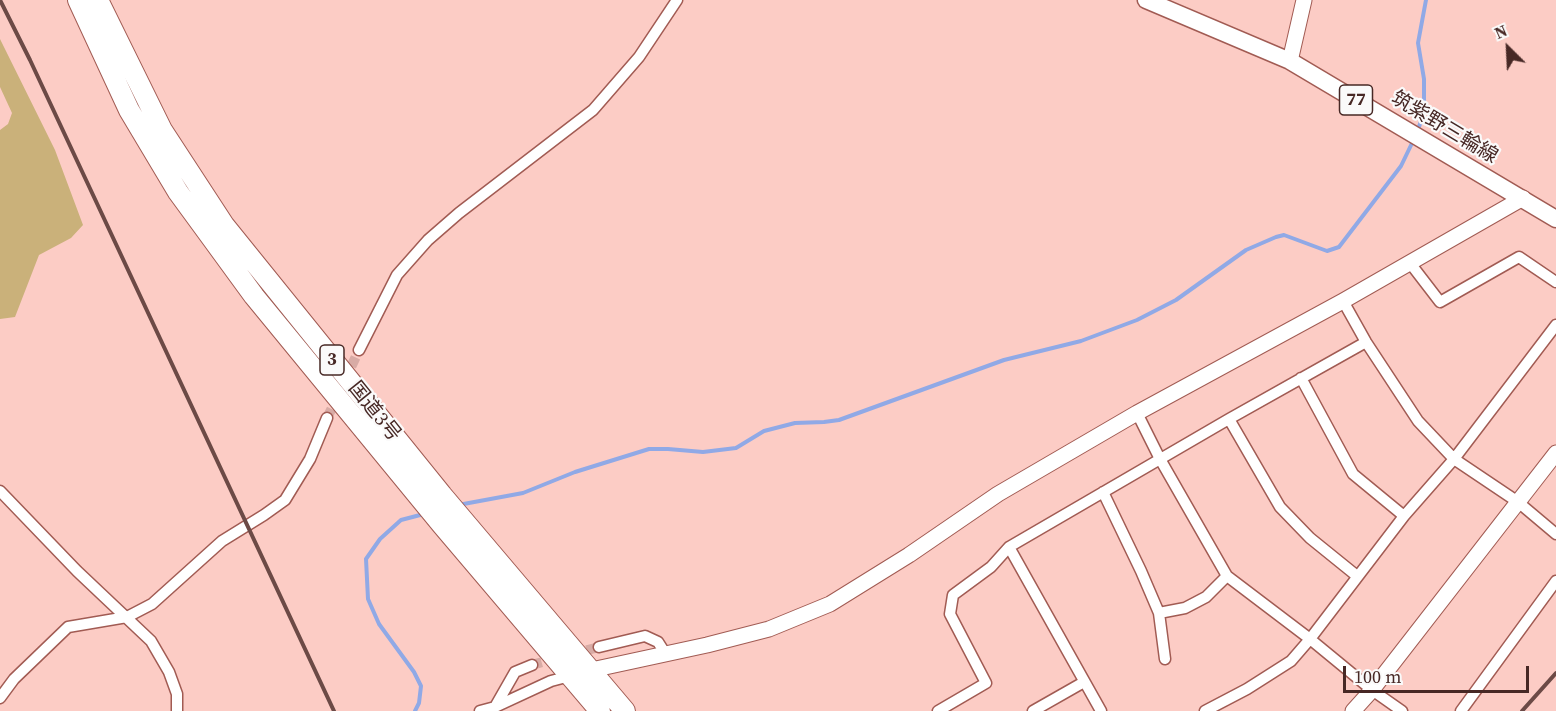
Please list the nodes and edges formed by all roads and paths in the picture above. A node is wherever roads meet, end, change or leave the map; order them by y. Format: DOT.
graph roads {
  1 [pos="64,0"];
  2 [pos="78,0"];
  3 [pos="98,0"];
  4 [pos="114,0"];
  5 [pos="677,0"];
  6 [pos="1146,0"];
  7 [pos="1304,0"];
  8 [pos="1290,61"];
  9 [pos="138,83"];
  10 [pos="116,86"];
  11 [pos="1523,198"];
  12 [pos="1556,219"];
  13 [pos="216,229"];
  14 [pos="1410,263"];
  15 [pos="1556,282"];
  16 [pos="1343,301"];
  17 [pos="1556,325"];
  18 [pos="1366,342"];
  19 [pos="360,350"];
  20 [pos="1301,378"];
  21 [pos="1137,413"];
  22 [pos="327,418"];
  23 [pos="1229,419"];
  24 [pos="1556,453"];
  25 [pos="1160,459"];
  26 [pos="1454,459"];
  27 [pos="0,491"];
  28 [pos="1103,492"];
  29 [pos="1518,502"];
  30 [pos="1404,516"];
  31 [pos="1556,534"];
  32 [pos="1009,547"];
  33 [pos="1227,576"];
  34 [pos="1357,576"];
  35 [pos="1556,581"];
  36 [pos="1159,613"];
  37 [pos="128,617"];
  38 [pos="1310,639"];
  39 [pos="599,647"];
  40 [pos="665,653"];
  41 [pos="1165,659"];
  42 [pos="532,665"];
  43 [pos="590,669"];
  44 [pos="570,676"];
  45 [pos="1084,682"];
  46 [pos="1372,690"];
  47 [pos="0,698"];
  48 [pos="495,707"];
  49 [pos="177,711"];
  50 [pos="480,711"];
  51 [pos="600,711"];
  52 [pos="625,711"];
  53 [pos="938,711"];
  54 [pos="1033,711"];
  55 [pos="1101,711"];
  56 [pos="1205,711"];
  57 [pos="1353,711"];
  58 [pos="1402,711"];
  59 [pos="1461,711"];
  1 -- 10 [label="highway"];
  2 -- 10 [label="highway, 国道3号 / 3"];
  3 -- 9 [label="highway, 国道3号 / 3"];
  4 -- 9 [label="highway"];
  5 -- 19 [label="street"];
  6 -- 8 [label="main road, 筑紫野三輪線 / 77"];
  7 -- 8 [label="street"];
  8 -- 11 [label="main road, 筑紫野三輪線 / 77"];
  9 -- 13 [label="highway, 国道3号 / 3"];
  10 -- 13 [label="highway, 国道3号 / 3"];
  11 -- 12 [label="main road, 筑紫野三輪線 / 77"];
  11 -- 14 [label="street"];
  13 -- 43 [label="highway, 国道3号 / 3"];
  13 -- 44 [label="highway, 国道3号 / 3"];
  14 -- 15 [label="street"];
  14 -- 16 [label="street"];
  16 -- 18 [label="street"];
  16 -- 21 [label="street"];
  17 -- 26 [label="street"];
  18 -- 20 [label="street"];
  18 -- 26 [label="street"];
  20 -- 23 [label="street"];
  20 -- 30 [label="street"];
  21 -- 25 [label="street"];
  21 -- 40 [label="street"];
  22 -- 37 [label="street"];
  23 -- 25 [label="street"];
  23 -- 34 [label="street"];
  24 -- 29 [label="street"];
  25 -- 28 [label="street"];
  25 -- 33 [label="street"];
  26 -- 29 [label="street"];
  26 -- 30 [label="street"];
  27 -- 37 [label="street"];
  28 -- 32 [label="street"];
  28 -- 36 [label="street"];
  29 -- 31 [label="street"];
  29 -- 46 [label="street"];
  30 -- 34 [label="street"];
  32 -- 45 [label="street"];
  32 -- 53 [label="street"];
  33 -- 36 [label="street"];
  33 -- 38 [label="street"];
  34 -- 38 [label="street"];
  35 -- 59 [label="street"];
  36 -- 41 [label="street"];
  37 -- 47 [label="street"];
  37 -- 49 [label="street"];
  38 -- 46 [label="street"];
  38 -- 56 [label="street"];
  39 -- 40 [label="street"];
  40 -- 43 [label="street"];
  42 -- 48 [label="street"];
  43 -- 44 [label="street"];
  43 -- 52 [label="highway, 国道3号 / 3"];
  44 -- 48 [label="street"];
  44 -- 51 [label="highway, 国道3号 / 3"];
  45 -- 54 [label="street"];
  45 -- 55 [label="street"];
  46 -- 57 [label="street"];
  46 -- 58 [label="street"];
  48 -- 50 [label="street"];
}
